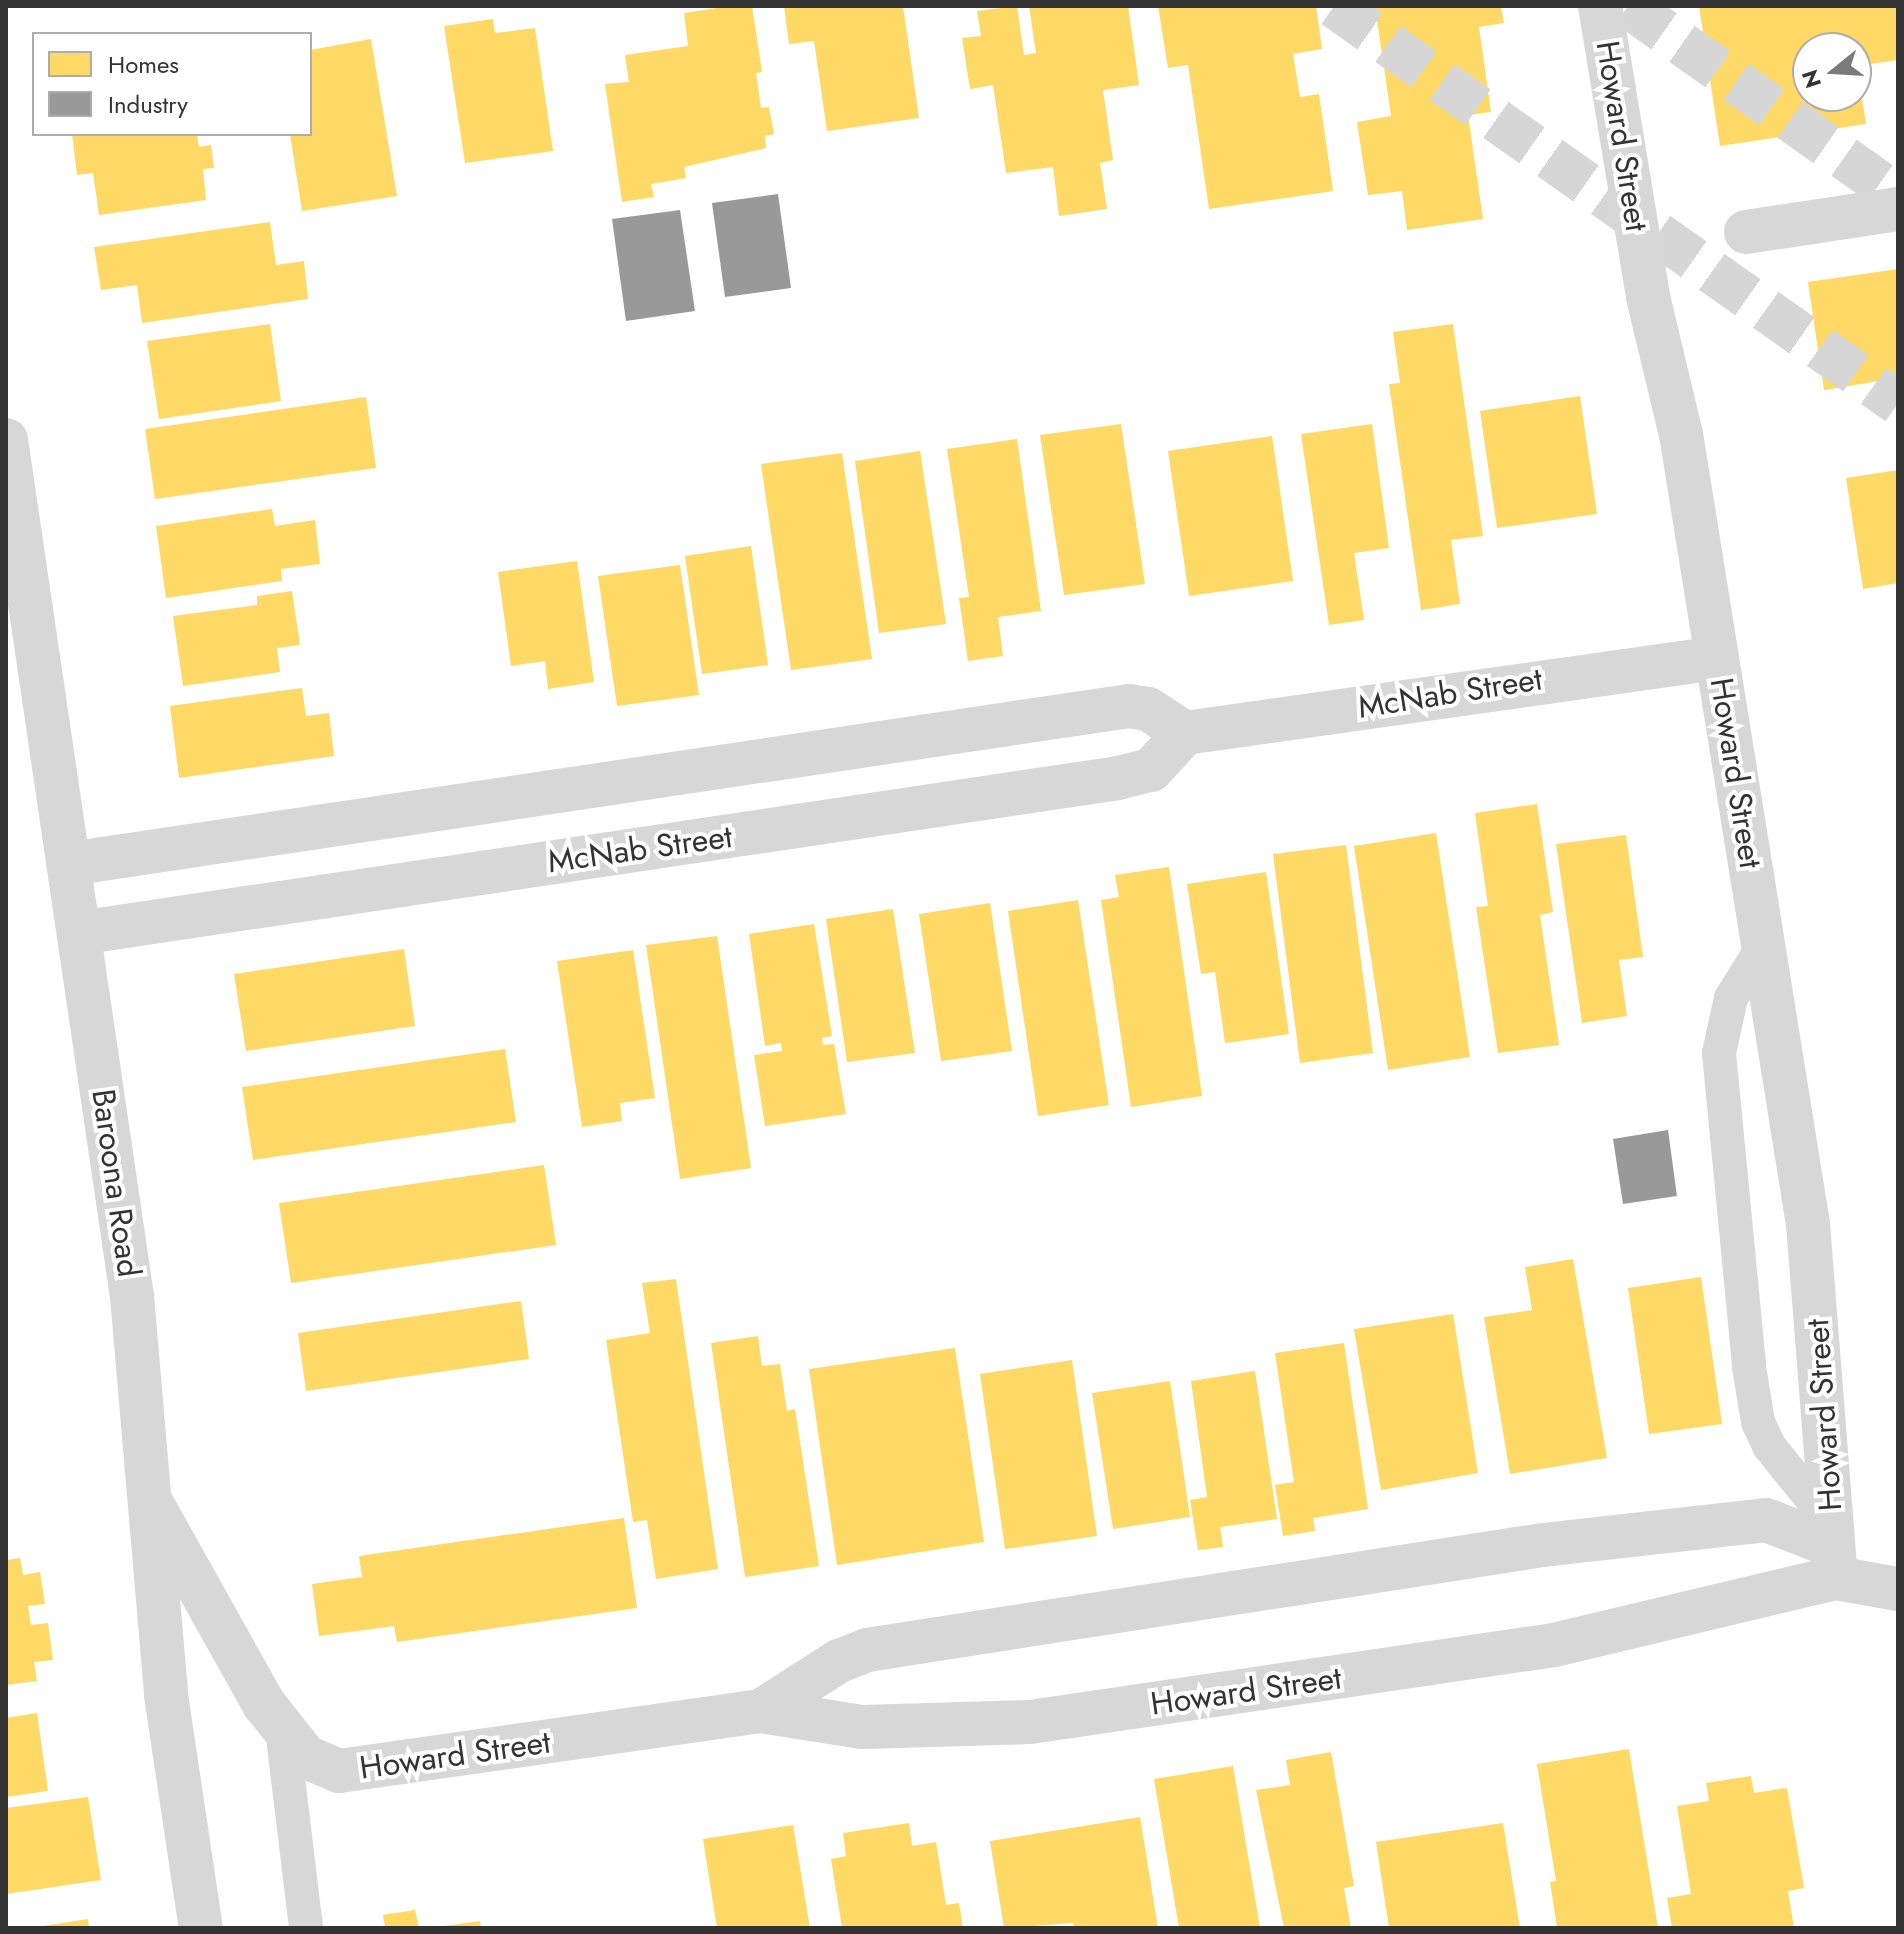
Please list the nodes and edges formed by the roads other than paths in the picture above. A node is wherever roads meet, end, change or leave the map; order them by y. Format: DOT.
graph roads {
  1 [pos="1600,6"];
  2 [pos="1898,209"];
  3 [pos="1746,232"];
  4 [pos="6,440"];
  5 [pos="1717,658"];
  6 [pos="1185,733"];
  7 [pos="69,864"];
  8 [pos="79,933"];
  9 [pos="1764,945"];
  10 [pos="151,1502"];
  11 [pos="1833,1550"];
  12 [pos="1898,1589"];
  13 [pos="761,1711"];
  14 [pos="282,1729"];
  15 [pos="201,1928"];
  16 [pos="306,1928"];
  1 -- 5 [label="street, Howard Street"];
  2 -- 3 [label="street"];
  4 -- 7 [label="street, Baroona Road"];
  5 -- 6 [label="street, McNab Street"];
  5 -- 9 [label="street, Howard Street"];
  6 -- 7 [label="street"];
  6 -- 8 [label="street, McNab Street"];
  7 -- 8 [label="street, Baroona Road"];
  8 -- 10 [label="street, Baroona Road"];
  9 -- 11 [label="street, Howard Street"];
  9 -- 11 [label="lane"];
  10 -- 14 [label="street, Howard Street"];
  10 -- 15 [label="street, Baroona Road"];
  11 -- 12 [label="street"];
  11 -- 13 [label="street, Howard Street"];
  11 -- 13 [label="street, Howard Street"];
  13 -- 14 [label="street, Howard Street"];
  14 -- 16 [label="lane"];
}
